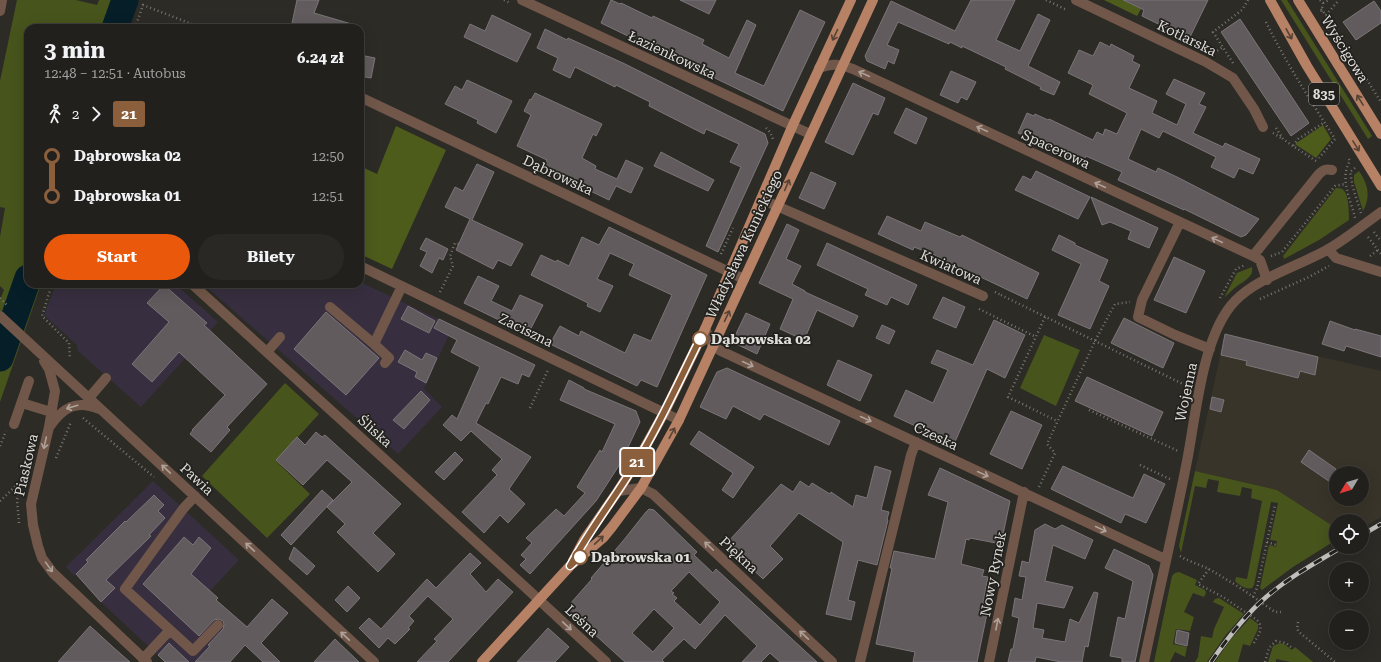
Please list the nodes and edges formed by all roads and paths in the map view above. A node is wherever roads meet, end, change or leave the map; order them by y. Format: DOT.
graph roads {
  1 [pos="2,0"];
  2 [pos="522,0"];
  3 [pos="852,0"];
  4 [pos="873,0"];
  5 [pos="1076,0"];
  6 [pos="1248,0"];
  7 [pos="1270,0"];
  8 [pos="1298,0"];
  9 [pos="1328,0"];
  10 [pos="1339,0"];
  11 [pos="1322,4"];
  12 [pos="1321,9"];
  13 [pos="0,11"];
  14 [pos="1326,15"];
  15 [pos="1266,21"];
  16 [pos="136,24"];
  17 [pos="192,24"];
  18 [pos="842,65"];
  19 [pos="1236,67"];
  20 [pos="819,68"];
  21 [pos="364,99"];
  22 [pos="1381,102"];
  23 [pos="1325,122"];
  24 [pos="1274,126"];
  25 [pos="792,127"];
  26 [pos="1263,127"];
  27 [pos="810,134"];
  28 [pos="1381,134"];
  29 [pos="1335,139"];
  30 [pos="1339,144"];
  31 [pos="1293,146"];
  32 [pos="1346,155"];
  33 [pos="1316,161"];
  34 [pos="1366,161"];
  35 [pos="1312,167"];
  36 [pos="1332,170"];
  37 [pos="1381,186"];
  38 [pos="761,199"];
  39 [pos="778,205"];
  40 [pos="1381,212"];
  41 [pos="1180,222"];
  42 [pos="1364,224"];
  43 [pos="1381,241"];
  44 [pos="459,244"];
  45 [pos="1328,249"];
  46 [pos="1381,254"];
  47 [pos="1253,256"];
  48 [pos="1239,265"];
  49 [pos="1332,265"];
  50 [pos="364,268"];
  51 [pos="1236,269"];
  52 [pos="730,272"];
  53 [pos="1381,272"];
  54 [pos="744,279"];
  55 [pos="1267,280"];
  56 [pos="402,286"];
  57 [pos="51,288"];
  58 [pos="196,288"];
  59 [pos="439,294"];
  60 [pos="983,296"];
  61 [pos="1254,302"];
  62 [pos="1115,304"];
  63 [pos="330,307"];
  64 [pos="0,316"];
  65 [pos="1045,317"];
  66 [pos="705,329"];
  67 [pos="280,337"];
  68 [pos="1095,341"];
  69 [pos="374,344"];
  70 [pos="713,346"];
  71 [pos="1210,349"];
  72 [pos="39,352"];
  73 [pos="267,352"];
  74 [pos="70,359"];
  75 [pos="385,362"];
  76 [pos="549,369"];
  77 [pos="106,378"];
  78 [pos="30,381"];
  79 [pos="1193,388"];
  80 [pos="89,398"];
  81 [pos="22,403"];
  82 [pos="530,408"];
  83 [pos="103,410"];
  84 [pos="1089,410"];
  85 [pos="51,412"];
  86 [pos="664,413"];
  87 [pos="72,418"];
  88 [pos="679,420"];
  89 [pos="1057,421"];
  90 [pos="14,424"];
  91 [pos="49,427"];
  92 [pos="916,442"];
  93 [pos="1180,452"];
  94 [pos="54,462"];
  95 [pos="1140,465"];
  96 [pos="21,481"];
  97 [pos="1174,482"];
  98 [pos="641,488"];
  99 [pos="1038,489"];
  100 [pos="618,491"];
  101 [pos="1024,492"];
  102 [pos="194,496"];
  103 [pos="0,501"];
  104 [pos="1274,505"];
  105 [pos="1267,542"];
  106 [pos="1276,544"];
  107 [pos="1179,555"];
  108 [pos="1165,559"];
  109 [pos="570,566"];
  110 [pos="1209,569"];
  111 [pos="1254,597"];
  112 [pos="539,600"];
  113 [pos="1281,612"];
  114 [pos="1298,622"];
  115 [pos="218,625"];
  116 [pos="170,630"];
  117 [pos="1253,646"];
  118 [pos="1292,648"];
  119 [pos="145,660"];
  120 [pos="374,662"];
  121 [pos="482,662"];
  122 [pos="606,662"];
  123 [pos="832,662"];
  124 [pos="860,662"];
  125 [pos="989,662"];
  126 [pos="1144,662"];
  127 [pos="1265,662"];
  128 [pos="1335,662"];
  1 -- 13 [label="street"];
  2 -- 25 [label="street, Łazienkowska"];
  3 -- 20 [label="main road, Władysława Kunickiego, one-way"];
  4 -- 18 [label="main road, Władysława Kunickiego"];
  5 -- 26 [label="street, Kotlarska"];
  6 -- 19 [label="path"];
  7 -- 34 [label="main road, 835, one-way"];
  28 -- 8 [label="main road, Wyścigowa / 835, one-way"];
  9 -- 11 [label="path"];
  10 -- 14 [label="path"];
  12 -- 14 [label="path"];
  14 -- 22 [label="path"];
  15 -- 23 [label="path"];
  16 -- 17 [label="path"];
  18 -- 20 [label="street, Spacerowa"];
  18 -- 27 [label="main road, Władysława Kunickiego"];
  41 -- 18 [label="street, Spacerowa, one-way"];
  20 -- 25 [label="main road, Władysława Kunickiego"];
  21 -- 52 [label="street, Dąbrowska"];
  23 -- 29 [label="path"];
  23 -- 31 [label="path"];
  24 -- 31 [label="path"];
  25 -- 27 [label="street, Łazienkowska"];
  25 -- 38 [label="main road, Władysława Kunickiego"];
  39 -- 27 [label="main road, Władysława Kunickiego, one-way"];
  29 -- 30 [label="path"];
  29 -- 33 [label="path"];
  31 -- 33 [label="path"];
  32 -- 42 [label="path"];
  33 -- 35 [label="path"];
  34 -- 37 [label="main road, 835"];
  34 -- 42 [label="path"];
  36 -- 47 [label="street"];
  38 -- 39 [label="street, Kwiatowa"];
  38 -- 52 [label="main road, Władysława Kunickiego"];
  39 -- 54 [label="main road, Władysława Kunickiego"];
  39 -- 60 [label="street, Kwiatowa"];
  40 -- 42 [label="street, Wojenna"];
  47 -- 41 [label="street, Spacerowa, one-way"];
  41 -- 71 [label="street"];
  42 -- 43 [label="path"];
  42 -- 45 [label="street, Wojenna"];
  42 -- 46 [label="path"];
  44 -- 59 [label="path"];
  45 -- 53 [label="street"];
  45 -- 55 [label="street, Wojenna"];
  47 -- 55 [label="street, Spacerowa"];
  48 -- 51 [label="path"];
  49 -- 61 [label="path"];
  50 -- 56 [label="street, Zaciszna"];
  52 -- 54 [label="street, Dąbrowska"];
  52 -- 66 [label="main road, Władysława Kunickiego"];
  70 -- 54 [label="main road, Władysława Kunickiego, one-way"];
  55 -- 71 [label="street, Wojenna"];
  56 -- 69 [label="street"];
  56 -- 86 [label="street, Zaciszna"];
  57 -- 74 [label="path"];
  58 -- 73 [label="street, Śliska"];
  60 -- 65 [label="path, Kwiatowa"];
  62 -- 68 [label="path"];
  63 -- 69 [label="street"];
  64 -- 72 [label="street, Pawia"];
  65 -- 68 [label="path, Kwiatowa"];
  65 -- 89 [label="path"];
  66 -- 70 [label="street"];
  66 -- 86 [label="main road, Władysława Kunickiego"];
  67 -- 73 [label="street"];
  68 -- 79 [label="path, Kwiatowa"];
  68 -- 89 [label="path"];
  69 -- 75 [label="street"];
  70 -- 88 [label="main road, Władysława Kunickiego"];
  70 -- 92 [label="street, Czeska, one-way"];
  71 -- 108 [label="street, Wojenna"];
  72 -- 80 [label="street, Pawia"];
  72 -- 85 [label="street, Piaskowa"];
  73 -- 112 [label="street, Śliska"];
  76 -- 82 [label="path"];
  77 -- 80 [label="street"];
  78 -- 81 [label="street"];
  80 -- 83 [label="street, Pawia"];
  81 -- 85 [label="street"];
  81 -- 90 [label="street"];
  83 -- 91 [label="street, one-way"];
  102 -- 83 [label="street, Pawia, one-way"];
  84 -- 93 [label="path"];
  85 -- 91 [label="street, Piaskowa"];
  86 -- 88 [label="street, Zaciszna"];
  86 -- 100 [label="main road, Władysława Kunickiego"];
  87 -- 94 [label="path"];
  98 -- 88 [label="main road, Władysława Kunickiego, one-way"];
  89 -- 99 [label="path"];
  91 -- 119 [label="street, Piaskowa, one-way"];
  92 -- 101 [label="street, Czeska, one-way"];
  92 -- 124 [label="street"];
  95 -- 97 [label="path"];
  96 -- 103 [label="path"];
  98 -- 100 [label="street"];
  109 -- 98 [label="main road, Władysława Kunickiego, one-way"];
  123 -- 98 [label="street, Piękna, one-way"];
  100 -- 109 [label="main road, Władysława Kunickiego"];
  101 -- 108 [label="street, Czeska, one-way"];
  125 -- 101 [label="street, Nowy Rynek, one-way"];
  102 -- 116 [label="street"];
  120 -- 102 [label="street, Pawia, one-way"];
  104 -- 105 [label="path"];
  105 -- 106 [label="path"];
  105 -- 111 [label="path"];
  107 -- 110 [label="path"];
  108 -- 126 [label="street, Wojenna"];
  109 -- 112 [label="main road, Władysława Kunickiego"];
  110 -- 111 [label="path"];
  110 -- 117 [label="path"];
  111 -- 113 [label="path"];
  112 -- 121 [label="main road, Władysława Kunickiego"];
  112 -- 122 [label="street, Leśna, one-way"];
  114 -- 128 [label="path"];
  115 -- 116 [label="street"];
  116 -- 119 [label="street"];
  118 -- 127 [label="path"];
}
